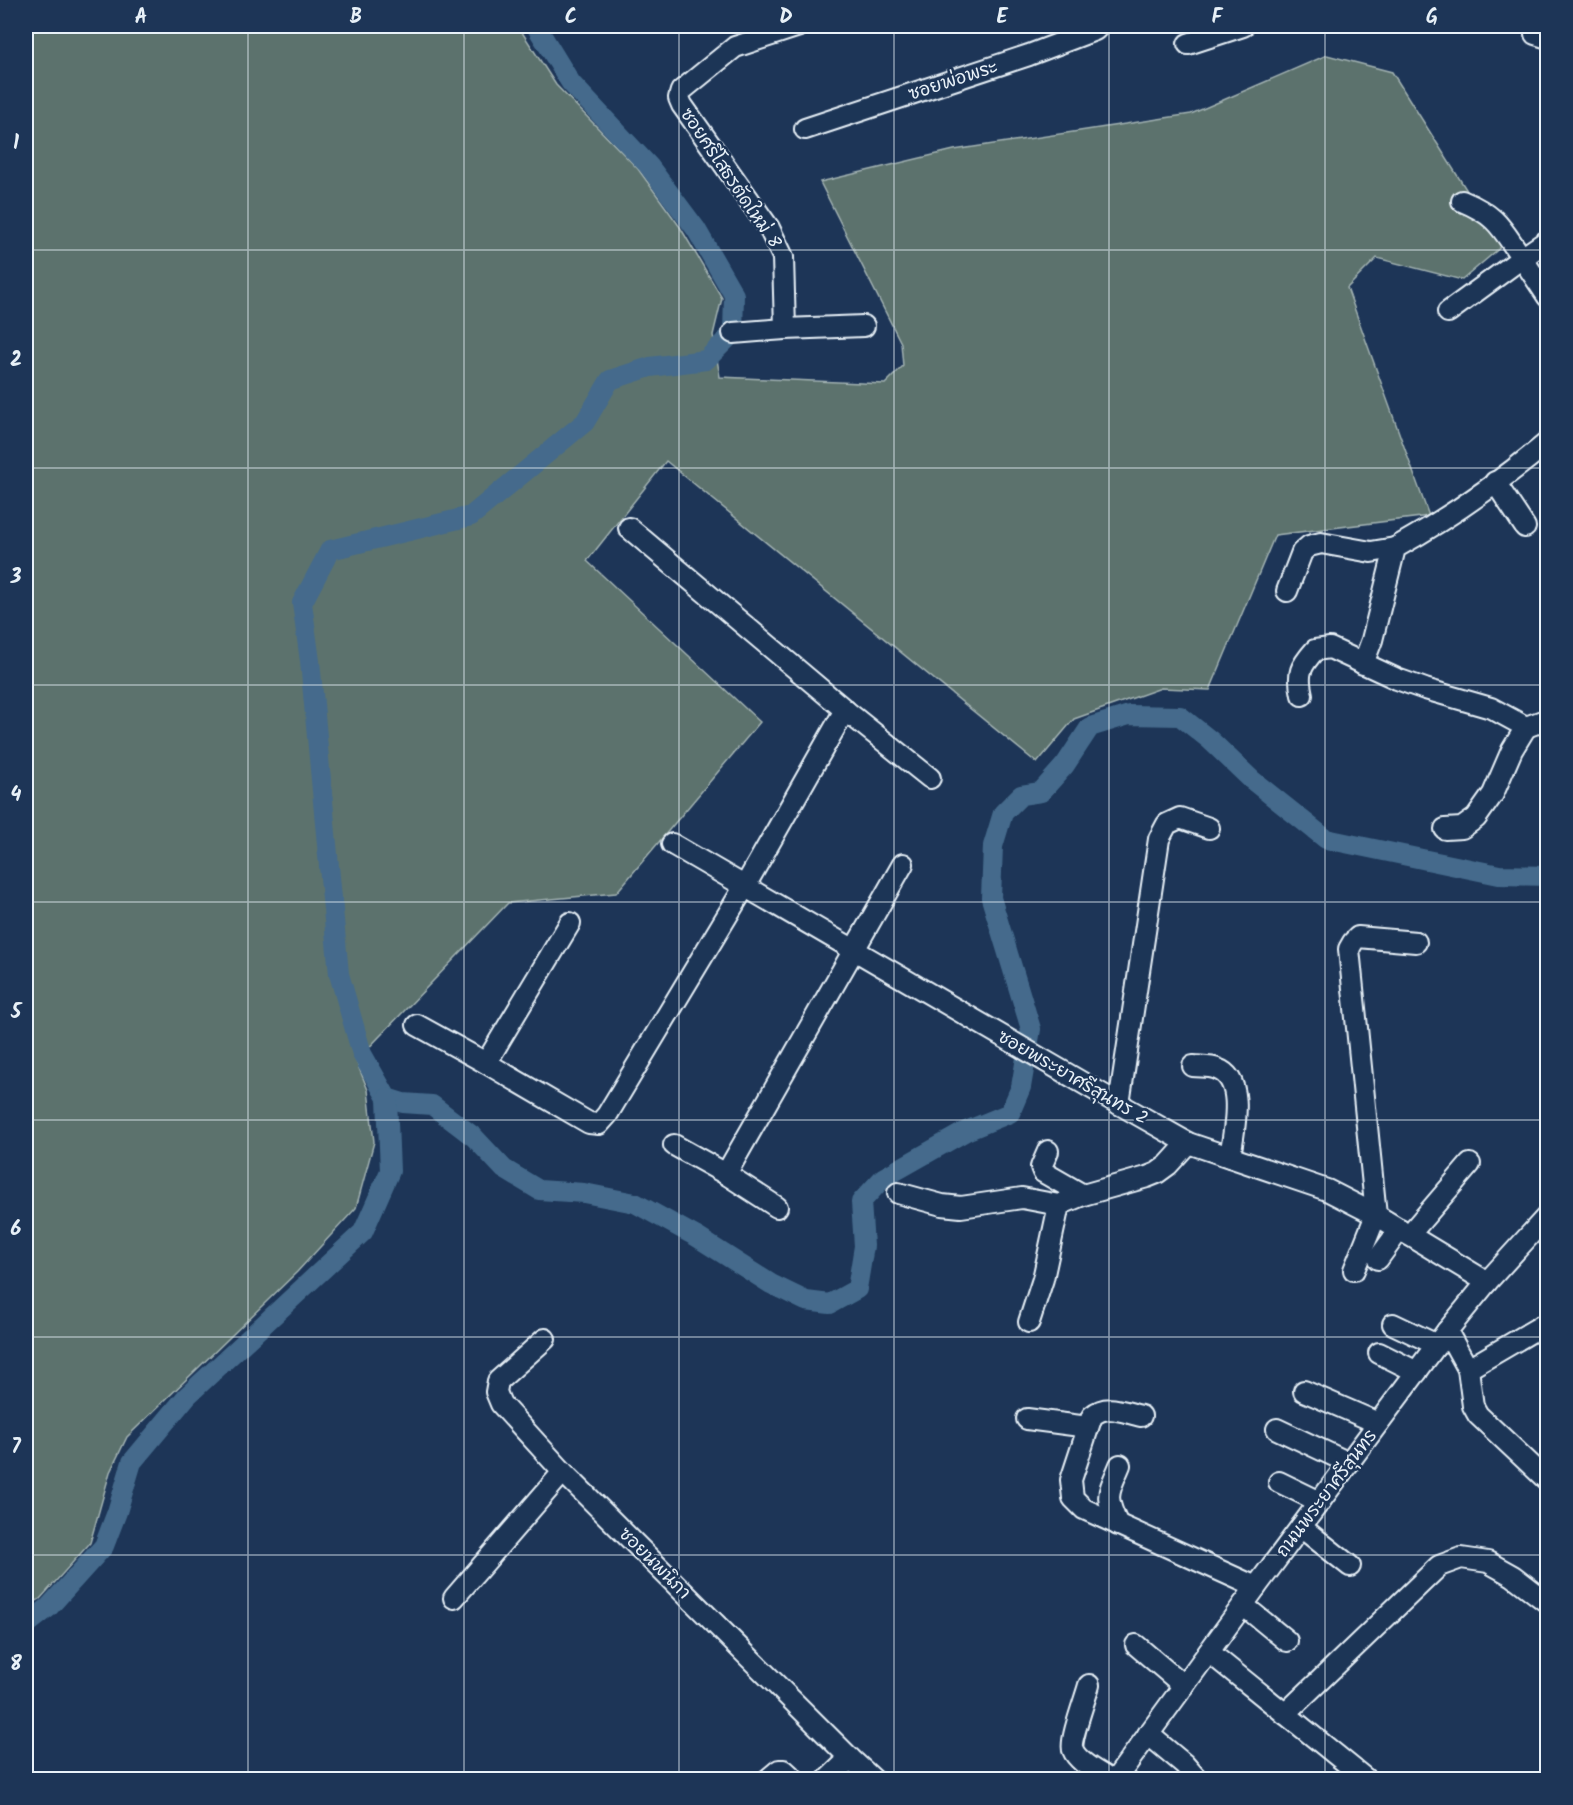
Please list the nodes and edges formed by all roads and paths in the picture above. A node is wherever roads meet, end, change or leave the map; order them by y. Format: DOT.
graph roads {
  1 [pos="799,26"];
  2 [pos="1098,26"];
  3 [pos="1243,26"];
  4 [pos="1188,44"];
  5 [pos="805,129"];
  6 [pos="1462,201"];
  7 [pos="1548,240"];
  8 [pos="1522,258"];
  9 [pos="1548,297"];
  10 [pos="1448,312"];
  11 [pos="864,326"];
  12 [pos="785,329"];
  13 [pos="733,333"];
  14 [pos="1548,442"];
  15 [pos="1495,483"];
  16 [pos="1525,527"];
  17 [pos="629,528"];
  18 [pos="1395,548"];
  19 [pos="1287,591"];
  20 [pos="1363,664"];
  21 [pos="1302,695"];
  22 [pos="845,710"];
  23 [pos="1548,719"];
  24 [pos="1526,727"];
  25 [pos="930,778"];
  26 [pos="1209,828"];
  27 [pos="1445,829"];
  28 [pos="672,844"];
  29 [pos="903,864"];
  30 [pos="746,886"];
  31 [pos="570,923"];
  32 [pos="1416,942"];
  33 [pos="854,949"];
  34 [pos="417,1025"];
  35 [pos="486,1063"];
  36 [pos="1193,1066"];
  37 [pos="1119,1104"];
  38 [pos="1188,1143"];
  39 [pos="674,1145"];
  40 [pos="1048,1151"];
  41 [pos="1230,1157"];
  42 [pos="1470,1164"];
  43 [pos="726,1174"];
  44 [pos="898,1193"];
  45 [pos="1083,1195"];
  46 [pos="1059,1205"];
  47 [pos="777,1207"];
  48 [pos="1376,1215"];
  49 [pos="1548,1215"];
  50 [pos="1404,1232"];
  51 [pos="1377,1259"];
  52 [pos="1354,1270"];
  53 [pos="1487,1282"];
  54 [pos="1029,1322"];
  55 [pos="1548,1322"];
  56 [pos="1393,1324"];
  57 [pos="1442,1338"];
  58 [pos="545,1339"];
  59 [pos="1379,1353"];
  60 [pos="1468,1369"];
  61 [pos="1417,1372"];
  62 [pos="1304,1391"];
  63 [pos="1141,1416"];
  64 [pos="1027,1419"];
  65 [pos="1378,1423"];
  66 [pos="1088,1427"];
  67 [pos="1277,1429"];
  68 [pos="1349,1463"];
  69 [pos="1120,1465"];
  70 [pos="563,1472"];
  71 [pos="1547,1478"];
  72 [pos="1279,1482"];
  73 [pos="1320,1502"];
  74 [pos="1118,1525"];
  75 [pos="1301,1527"];
  76 [pos="1350,1566"];
  77 [pos="1256,1587"];
  78 [pos="454,1598"];
  79 [pos="1548,1604"];
  80 [pos="1243,1605"];
  81 [pos="1287,1641"];
  82 [pos="1136,1645"];
  83 [pos="1209,1652"];
  84 [pos="1089,1685"];
  85 [pos="1184,1686"];
  86 [pos="1285,1714"];
  87 [pos="1148,1734"];
  88 [pos="850,1758"];
  89 [pos="767,1779"];
  90 [pos="795,1779"];
  91 [pos="827,1779"];
  92 [pos="874,1779"];
  93 [pos="1110,1779"];
  94 [pos="1115,1779"];
  95 [pos="1197,1779"];
  96 [pos="1367,1779"];
  1 -- 12 [label="street, ซอยศรีโสธรตัดใหม่ 8"];
  2 -- 5 [label="street, ซอยพ่อพระ"];
  3 -- 4 [label="street"];
  6 -- 8 [label="street"];
  7 -- 8 [label="street"];
  8 -- 9 [label="street"];
  8 -- 10 [label="street"];
  11 -- 12 [label="street"];
  12 -- 13 [label="street"];
  14 -- 15 [label="street"];
  15 -- 16 [label="street"];
  15 -- 18 [label="street"];
  17 -- 22 [label="street"];
  18 -- 19 [label="street"];
  18 -- 20 [label="street"];
  20 -- 21 [label="street"];
  20 -- 24 [label="street"];
  22 -- 25 [label="street"];
  22 -- 30 [label="street"];
  23 -- 24 [label="street"];
  24 -- 27 [label="street"];
  26 -- 37 [label="street"];
  28 -- 30 [label="street, ซอยพระยาศรีสุนทร 2"];
  29 -- 33 [label="street"];
  30 -- 33 [label="street, ซอยพระยาศรีสุนทร 2"];
  30 -- 35 [label="street"];
  31 -- 35 [label="street"];
  32 -- 48 [label="street"];
  33 -- 37 [label="street, ซอยพระยาศรีสุนทร 2"];
  33 -- 43 [label="street"];
  34 -- 35 [label="street"];
  36 -- 41 [label="street"];
  37 -- 38 [label="street, ซอยพระยาศรีสุนทร 2"];
  38 -- 41 [label="street, ซอยพระยาศรีสุนทร 2"];
  38 -- 45 [label="street"];
  39 -- 43 [label="street"];
  40 -- 45 [label="street"];
  41 -- 48 [label="street, ซอยพระยาศรีสุนทร 2"];
  42 -- 50 [label="street"];
  43 -- 47 [label="street"];
  44 -- 46 [label="street"];
  45 -- 46 [label="street"];
  46 -- 54 [label="street"];
  48 -- 50 [label="street, ซอยพระยาศรีสุนทร 2"];
  48 -- 52 [label="street"];
  49 -- 53 [label="street, ถนนพระยาศรีสุนทร"];
  50 -- 51 [label="street"];
  50 -- 53 [label="street, ซอยพระยาศรีสุนทร 2"];
  53 -- 57 [label="street, ถนนพระยาศรีสุนทร"];
  55 -- 60 [label="street"];
  56 -- 57 [label="street"];
  57 -- 60 [label="street"];
  57 -- 61 [label="street, ถนนพระยาศรีสุนทร"];
  58 -- 70 [label="street, ซอยนพนิภา"];
  59 -- 61 [label="street"];
  60 -- 71 [label="street"];
  61 -- 65 [label="street, ถนนพระยาศรีสุนทร"];
  62 -- 65 [label="street"];
  63 -- 66 [label="street"];
  64 -- 66 [label="street"];
  65 -- 68 [label="street, ถนนพระยาศรีสุนทร"];
  66 -- 74 [label="street"];
  67 -- 68 [label="street"];
  68 -- 73 [label="street, ถนนพระยาศรีสุนทร"];
  69 -- 74 [label="street"];
  70 -- 78 [label="street"];
  70 -- 88 [label="street, ซอยนพนิภา"];
  72 -- 73 [label="street"];
  73 -- 75 [label="street, ถนนพระยาศรีสุนทร"];
  74 -- 77 [label="street"];
  75 -- 76 [label="street"];
  75 -- 77 [label="street, ถนนพระยาศรีสุนทร"];
  77 -- 80 [label="street, ถนนพระยาศรีสุนทร"];
  79 -- 86 [label="street"];
  80 -- 81 [label="street"];
  80 -- 83 [label="street, ถนนพระยาศรีสุนทร"];
  82 -- 85 [label="street"];
  83 -- 85 [label="street, ถนนพระยาศรีสุนทร"];
  83 -- 86 [label="street"];
  84 -- 93 [label="street"];
  85 -- 87 [label="street, ถนนพระยาศรีสุนทร"];
  86 -- 96 [label="street"];
  87 -- 94 [label="street, ถนนพระยาศรีสุนทร"];
  87 -- 95 [label="street"];
  88 -- 91 [label="street"];
  88 -- 92 [label="street, ซอยนพนิภา"];
  89 -- 90 [label="street"];
}
